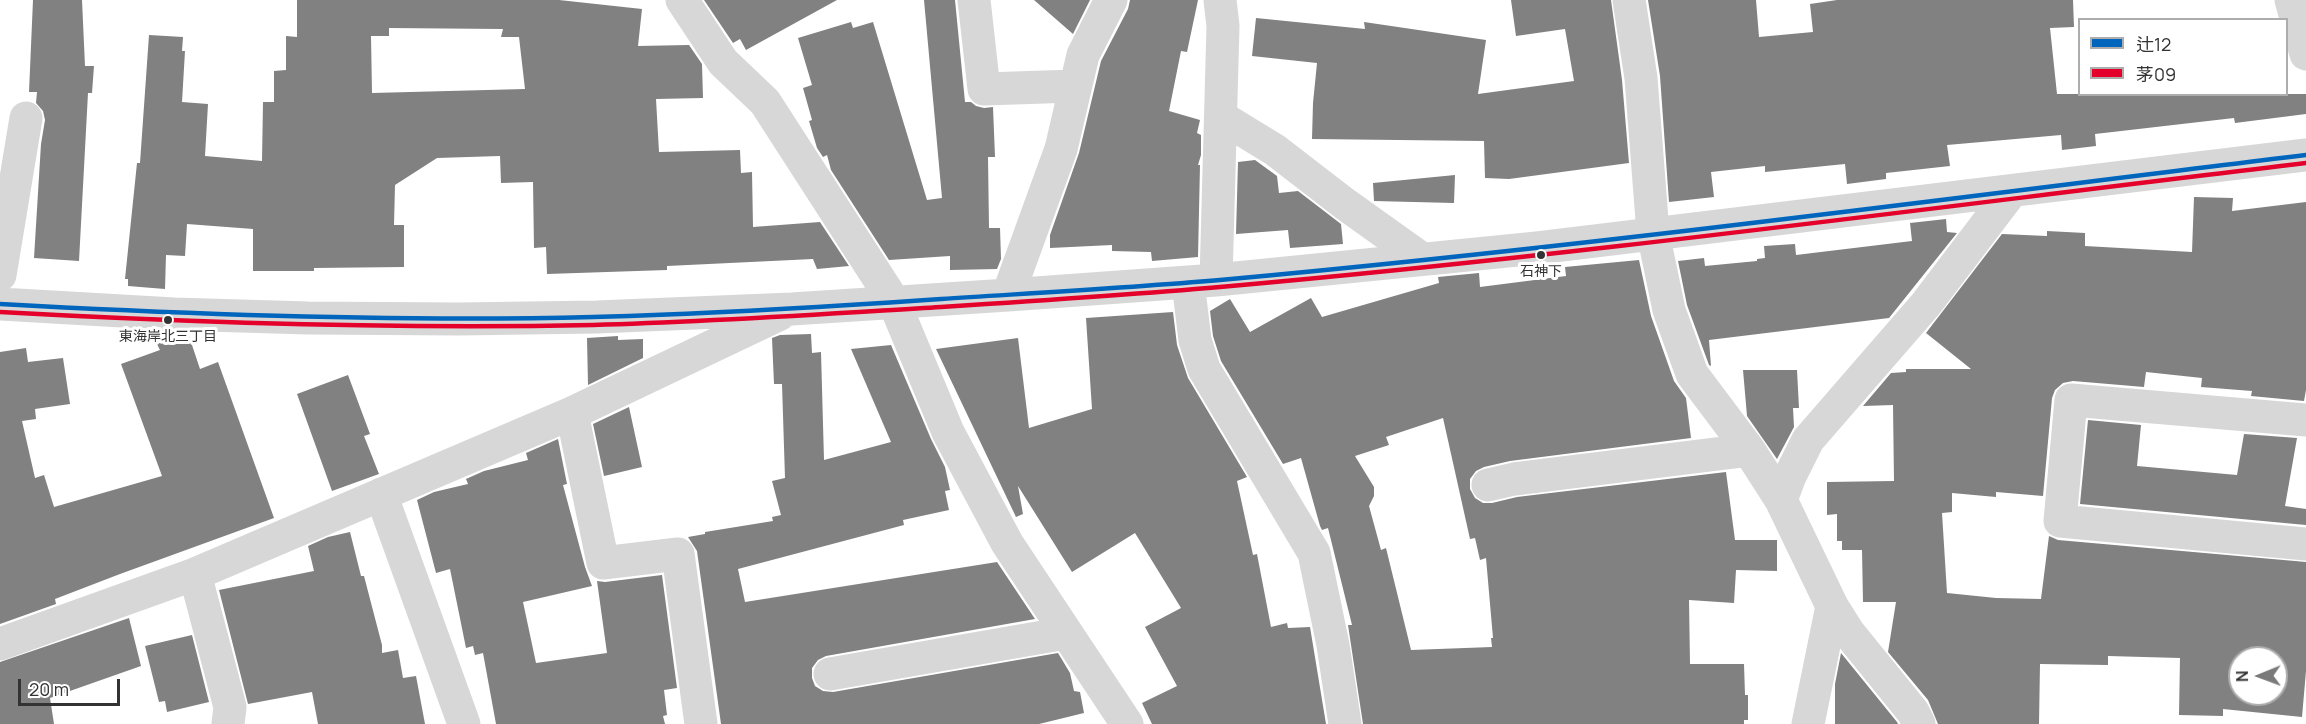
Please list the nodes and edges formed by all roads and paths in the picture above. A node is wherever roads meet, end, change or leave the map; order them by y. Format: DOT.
graph roads {
  1 [pos="682,0"];
  2 [pos="974,0"];
  3 [pos="1111,0"];
  4 [pos="1220,0"];
  5 [pos="1629,0"];
  6 [pos="2291,0"];
  7 [pos="2306,54"];
  8 [pos="1075,86"];
  9 [pos="1221,117"];
  10 [pos="26,118"];
  11 [pos="2306,155"];
  12 [pos="2011,192"];
  13 [pos="1653,233"];
  14 [pos="1422,259"];
  15 [pos="0,275"];
  16 [pos="1202,281"];
  17 [pos="1008,295"];
  18 [pos="894,302"];
  19 [pos="0,304"];
  20 [pos="792,309"];
  21 [pos="572,413"];
  22 [pos="2306,420"];
  23 [pos="1749,450"];
  24 [pos="1488,485"];
  25 [pos="381,494"];
  26 [pos="1781,500"];
  27 [pos="2306,544"];
  28 [pos="195,574"];
  29 [pos="1832,606"];
  30 [pos="1066,633"];
  31 [pos="0,644"];
  32 [pos="830,674"];
  33 [pos="228,724"];
  34 [pos="464,724"];
  35 [pos="701,724"];
  36 [pos="1127,724"];
  37 [pos="1345,724"];
  38 [pos="1808,724"];
  39 [pos="1919,724"];
  1 -- 18 [label="street"];
  2 -- 8 [label="street"];
  3 -- 8 [label="street"];
  4 -- 9 [label="street"];
  5 -- 13 [label="street"];
  6 -- 7 [label="street"];
  8 -- 17 [label="street"];
  9 -- 14 [label="street"];
  9 -- 16 [label="street"];
  10 -- 15 [label="street"];
  11 -- 12 [label="street"];
  12 -- 13 [label="street"];
  12 -- 26 [label="street"];
  13 -- 14 [label="street"];
  13 -- 23 [label="street"];
  14 -- 16 [label="street"];
  16 -- 17 [label="street"];
  16 -- 37 [label="street"];
  17 -- 18 [label="street"];
  18 -- 20 [label="street"];
  18 -- 30 [label="street"];
  19 -- 20 [label="street"];
  20 -- 21 [label="street"];
  21 -- 25 [label="street"];
  21 -- 35 [label="street"];
  22 -- 27 [label="street"];
  23 -- 24 [label="street"];
  23 -- 26 [label="street"];
  25 -- 28 [label="street"];
  25 -- 34 [label="street"];
  26 -- 29 [label="street"];
  28 -- 31 [label="street"];
  28 -- 33 [label="street"];
  29 -- 38 [label="street"];
  29 -- 39 [label="street"];
  30 -- 32 [label="street"];
  30 -- 36 [label="street"];
}
